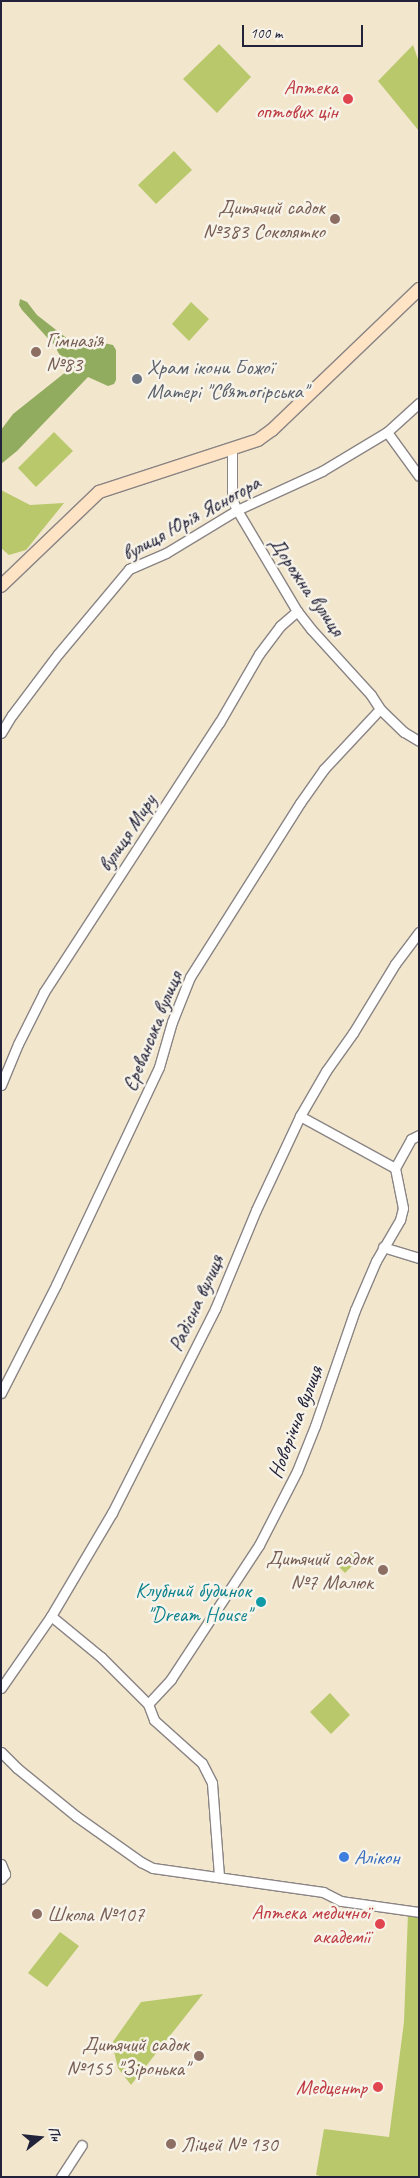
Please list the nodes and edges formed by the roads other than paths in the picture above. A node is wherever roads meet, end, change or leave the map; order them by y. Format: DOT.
graph roads {
  1 [pos="419,289"];
  2 [pos="419,403"];
  3 [pos="387,432"];
  4 [pos="232,450"];
  5 [pos="419,476"];
  6 [pos="236,510"];
  7 [pos="1,586"];
  8 [pos="297,611"];
  9 [pos="380,709"];
  10 [pos="1,733"];
  11 [pos="419,741"];
  12 [pos="419,932"];
  13 [pos="1,1085"];
  14 [pos="300,1116"];
  15 [pos="419,1135"];
  16 [pos="395,1168"];
  17 [pos="383,1247"];
  18 [pos="419,1258"];
  19 [pos="1,1394"];
  20 [pos="51,1616"];
  21 [pos="1,1688"];
  22 [pos="148,1704"];
  23 [pos="2,1754"];
  24 [pos="1,1864"];
  25 [pos="219,1877"];
  26 [pos="1,1879"];
  27 [pos="419,1912"];
  28 [pos="82,2145"];
  29 [pos="61,2177"];
  1 -- 4 [label="street"];
  2 -- 3 [label="street, вулиця Юрія Ясногора"];
  3 -- 5 [label="street"];
  3 -- 6 [label="street, вулиця Юрія Ясногора"];
  4 -- 6 [label="street, Дорожна вулиця"];
  4 -- 7 [label="street"];
  6 -- 8 [label="street, Дорожна вулиця"];
  6 -- 10 [label="street, вулиця Юрія Ясногора"];
  8 -- 9 [label="street, Дорожна вулиця"];
  8 -- 13 [label="street, вулиця Миру"];
  9 -- 11 [label="street, Дорожна вулиця"];
  9 -- 19 [label="street, Єреванська вулиця"];
  12 -- 14 [label="street, Радісна вулиця"];
  14 -- 16 [label="street"];
  14 -- 20 [label="street, Радісна вулиця"];
  15 -- 16 [label="street"];
  16 -- 17 [label="street, Новорічна вулиця"];
  17 -- 18 [label="street"];
  17 -- 22 [label="street, Новорічна вулиця"];
  20 -- 21 [label="street, Радісна вулиця"];
  20 -- 22 [label="street"];
  22 -- 25 [label="street"];
  23 -- 25 [label="street"];
  24 -- 26 [label="street"];
  25 -- 27 [label="street"];
  28 -- 29 [label="street"];
}
